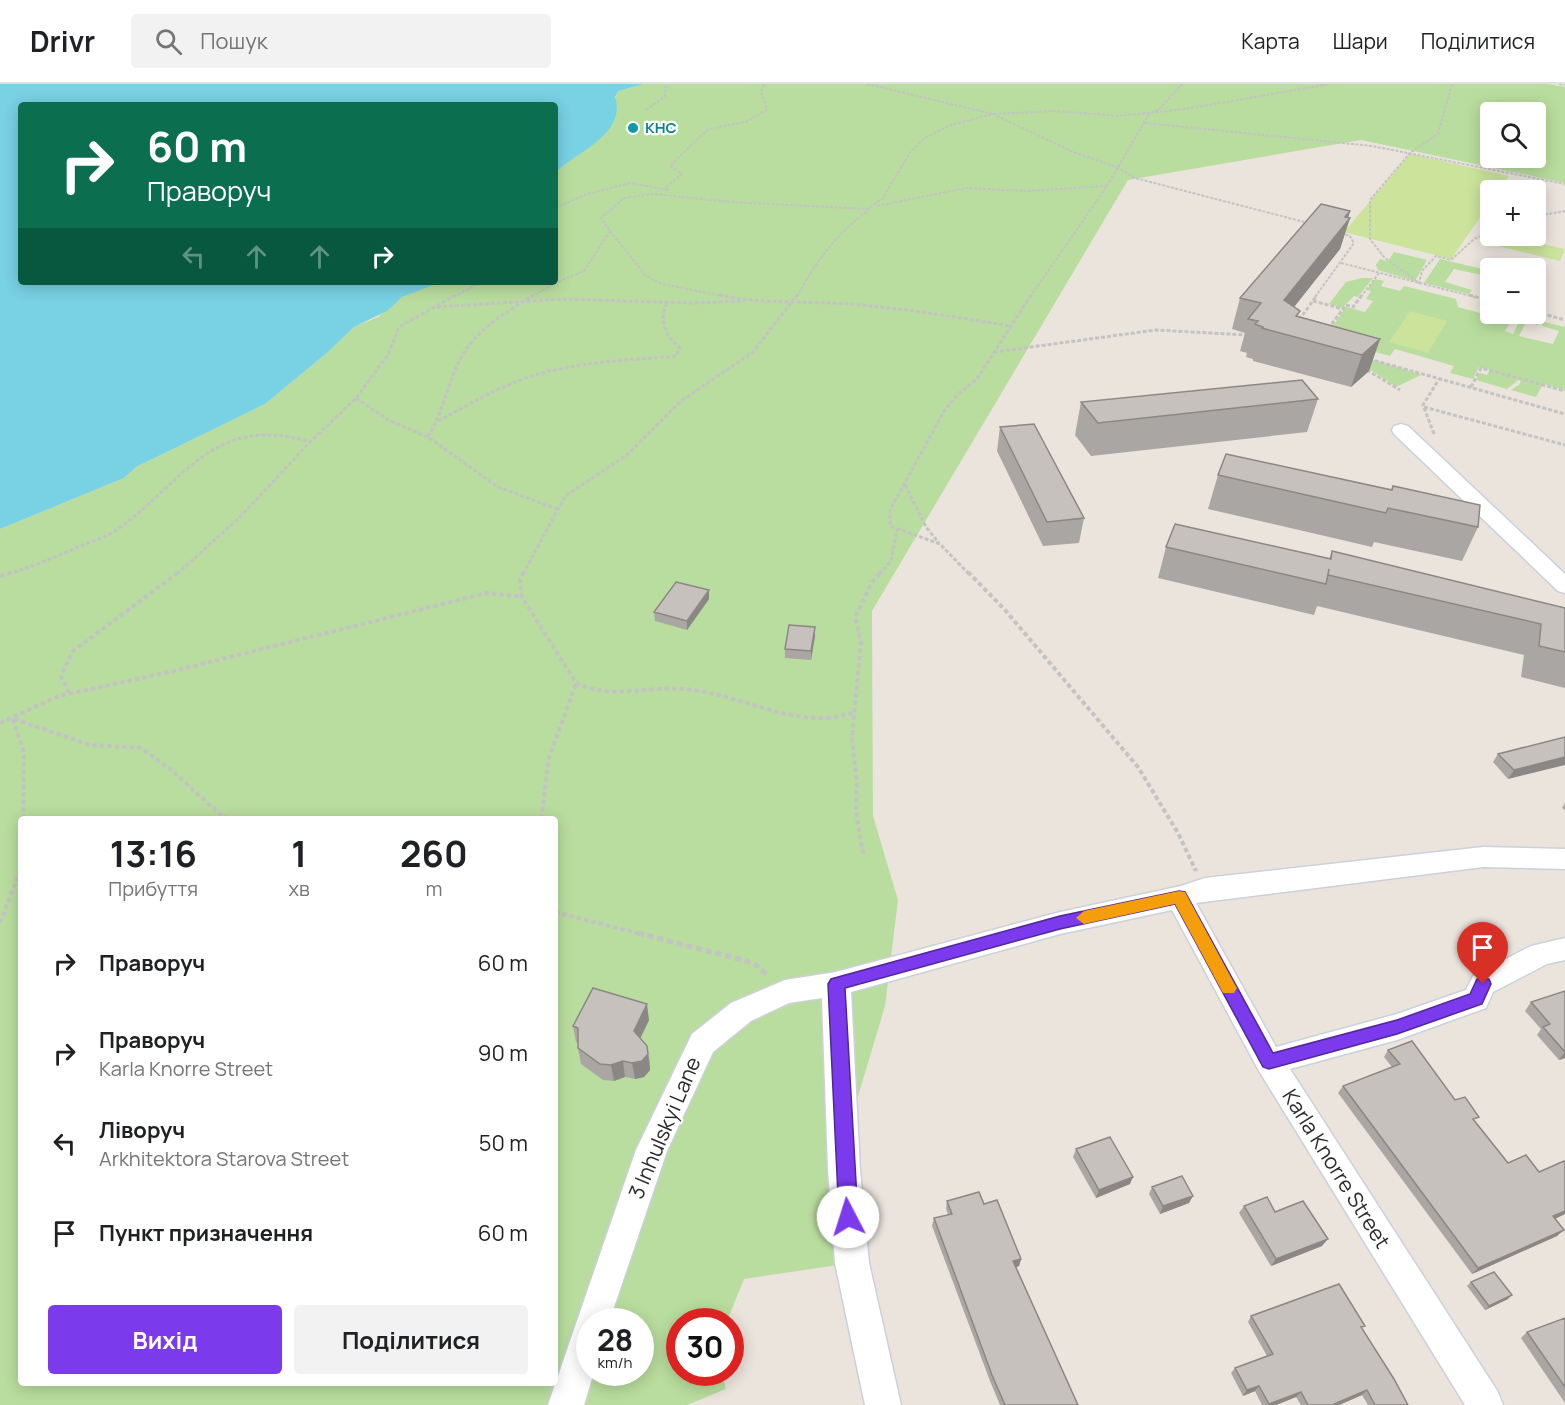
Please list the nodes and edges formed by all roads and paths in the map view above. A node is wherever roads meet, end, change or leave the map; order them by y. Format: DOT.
graph roads {
  1 [pos="666,84"];
  2 [pos="764,84"];
  3 [pos="867,84"];
  4 [pos="1182,84"];
  5 [pos="1329,84"];
  6 [pos="1452,84"];
  7 [pos="1559,84"];
  8 [pos="1565,85"];
  9 [pos="646,110"];
  10 [pos="993,114"];
  11 [pos="1149,114"];
  12 [pos="1144,123"];
  13 [pos="1410,153"];
  14 [pos="1117,167"];
  15 [pos="1565,184"];
  16 [pos="1107,186"];
  17 [pos="668,190"];
  18 [pos="686,196"];
  19 [pos="558,207"];
  20 [pos="873,207"];
  21 [pos="1565,211"];
  22 [pos="1546,214"];
  23 [pos="1314,224"];
  24 [pos="610,231"];
  25 [pos="1339,232"];
  26 [pos="1480,236"];
  27 [pos="1341,263"];
  28 [pos="1379,273"];
  29 [pos="558,282"];
  30 [pos="1419,283"];
  31 [pos="475,285"];
  32 [pos="552,285"];
  33 [pos="1480,298"];
  34 [pos="795,300"];
  35 [pos="525,301"];
  36 [pos="747,301"];
  37 [pos="1313,301"];
  38 [pos="667,302"];
  39 [pos="434,307"];
  40 [pos="1343,309"];
  41 [pos="1546,315"];
  42 [pos="1565,320"];
  43 [pos="1295,325"];
  44 [pos="1010,326"];
  45 [pos="1326,331"];
  46 [pos="1248,336"];
  47 [pos="993,352"];
  48 [pos="1361,356"];
  49 [pos="1362,368"];
  50 [pos="1439,378"];
  51 [pos="1470,387"];
  52 [pos="1400,390"];
  53 [pos="1565,391"];
  54 [pos="356,398"];
  55 [pos="1424,406"];
  56 [pos="1565,414"];
  57 [pos="437,422"];
  58 [pos="1401,430"];
  59 [pos="428,437"];
  60 [pos="310,442"];
  61 [pos="1437,444"];
  62 [pos="1565,445"];
  63 [pos="905,484"];
  64 [pos="557,508"];
  65 [pos="897,529"];
  66 [pos="940,544"];
  67 [pos="0,576"];
  68 [pos="1565,586"];
  69 [pos="522,597"];
  70 [pos="576,683"];
  71 [pos="69,693"];
  72 [pos="855,713"];
  73 [pos="13,719"];
  74 [pos="0,723"];
  75 [pos="23,816"];
  76 [pos="222,816"];
  77 [pos="541,816"];
  78 [pos="862,854"];
  79 [pos="1565,859"];
  80 [pos="18,876"];
  81 [pos="1192,893"];
  82 [pos="558,913"];
  83 [pos="0,923"];
  84 [pos="1565,950"];
  85 [pos="836,984"];
  86 [pos="785,992"];
  87 [pos="1269,1062"];
  88 [pos="597,1308"];
  89 [pos="576,1373"];
  90 [pos="566,1405"];
  91 [pos="883,1405"];
  92 [pos="1485,1405"];
  1 -- 9 [label="path"];
  2 -- 17 [label="path"];
  3 -- 10 [label="path"];
  4 -- 11 [label="path"];
  5 -- 11 [label="path"];
  6 -- 13 [label="path"];
  7 -- 8 [label="path"];
  10 -- 11 [label="path"];
  10 -- 14 [label="path"];
  10 -- 20 [label="path"];
  11 -- 12 [label="path"];
  12 -- 13 [label="path"];
  12 -- 14 [label="path"];
  13 -- 15 [label="path"];
  13 -- 30 [label="path"];
  14 -- 16 [label="path"];
  14 -- 23 [label="path"];
  16 -- 20 [label="path"];
  16 -- 44 [label="path"];
  17 -- 18 [label="path"];
  17 -- 19 [label="path"];
  18 -- 20 [label="path"];
  18 -- 24 [label="path"];
  20 -- 34 [label="path"];
  21 -- 22 [label="path"];
  24 -- 29 [label="path"];
  24 -- 36 [label="path"];
  25 -- 27 [label="path"];
  26 -- 30 [label="path"];
  27 -- 28 [label="path"];
  27 -- 37 [label="path"];
  28 -- 30 [label="path"];
  28 -- 40 [label="path"];
  30 -- 33 [label="path"];
  31 -- 39 [label="path"];
  32 -- 35 [label="path"];
  34 -- 36 [label="path"];
  34 -- 44 [label="path"];
  34 -- 64 [label="path"];
  35 -- 38 [label="path"];
  35 -- 39 [label="path"];
  35 -- 57 [label="path"];
  36 -- 38 [label="path"];
  37 -- 40 [label="path"];
  37 -- 43 [label="path"];
  38 -- 57 [label="path"];
  39 -- 54 [label="path"];
  40 -- 45 [label="path"];
  41 -- 42 [label="path"];
  44 -- 47 [label="path"];
  46 -- 47 [label="path"];
  47 -- 63 [label="path"];
  48 -- 50 [label="path"];
  49 -- 52 [label="path"];
  50 -- 51 [label="path"];
  50 -- 55 [label="path"];
  51 -- 53 [label="path"];
  51 -- 56 [label="path"];
  54 -- 59 [label="path"];
  54 -- 60 [label="path"];
  55 -- 61 [label="path"];
  55 -- 62 [label="path"];
  57 -- 59 [label="path"];
  58 -- 68 [label="street"];
  59 -- 64 [label="path"];
  60 -- 67 [label="path"];
  60 -- 71 [label="path"];
  63 -- 65 [label="path"];
  63 -- 66 [label="path"];
  64 -- 69 [label="path"];
  65 -- 66 [label="path"];
  65 -- 72 [label="path"];
  66 -- 81 [label="path"];
  69 -- 70 [label="path"];
  69 -- 71 [label="path"];
  70 -- 72 [label="path"];
  70 -- 77 [label="path"];
  71 -- 73 [label="path"];
  72 -- 78 [label="path"];
  73 -- 74 [label="path"];
  73 -- 75 [label="path"];
  73 -- 76 [label="path"];
  79 -- 81 [label="street, 3 Inhulskyi Lane"];
  80 -- 83 [label="path"];
  81 -- 85 [label="street, 3 Inhulskyi Lane"];
  81 -- 87 [label="street, Karla Knorre Street"];
  82 -- 86 [label="path"];
  84 -- 87 [label="street"];
  85 -- 86 [label="street, 3 Inhulskyi Lane"];
  85 -- 91 [label="street"];
  86 -- 88 [label="street, 3 Inhulskyi Lane"];
  87 -- 92 [label="street, Karla Knorre Street"];
  89 -- 90 [label="street"];
}
